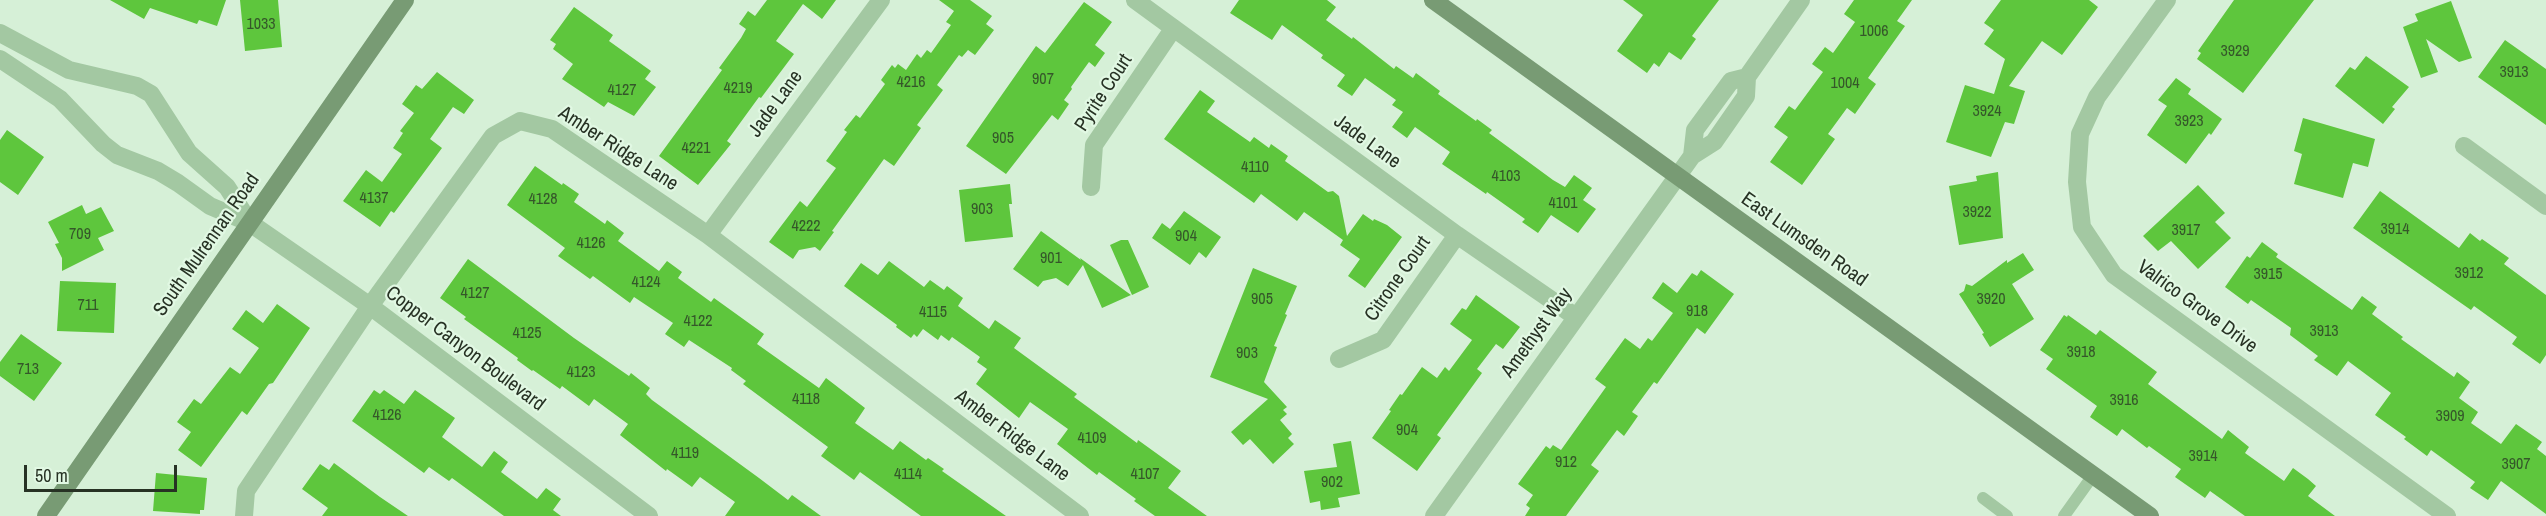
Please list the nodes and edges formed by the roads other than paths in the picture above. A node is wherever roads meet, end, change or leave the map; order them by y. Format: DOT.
graph roads {
  1 [pos="405,0"];
  2 [pos="881,0"];
  3 [pos="1135,0"];
  4 [pos="1432,0"];
  5 [pos="1801,0"];
  6 [pos="2167,0"];
  7 [pos="1173,29"];
  8 [pos="0,33"];
  9 [pos="0,59"];
  10 [pos="2464,146"];
  11 [pos="1677,177"];
  12 [pos="1091,187"];
  13 [pos="2546,206"];
  14 [pos="250,223"];
  15 [pos="708,235"];
  16 [pos="1457,235"];
  17 [pos="370,306"];
  18 [pos="1576,317"];
  19 [pos="1339,359"];
  20 [pos="2094,474"];
  21 [pos="1983,498"];
  22 [pos="46,516"];
  23 [pos="244,516"];
  24 [pos="649,516"];
  25 [pos="1080,516"];
  26 [pos="1434,516"];
  27 [pos="2007,516"];
  28 [pos="2064,516"];
  29 [pos="2150,516"];
  30 [pos="2447,516"];
  1 -- 14 [label="street, South Mulrennan Road"];
  2 -- 15 [label="street, Jade Lane"];
  3 -- 7 [label="street, Jade Lane"];
  4 -- 11 [label="street, East Lumsden Road"];
  5 -- 11 [label="street, Amethyst Way"];
  6 -- 30 [label="street, Valrico Grove Drive"];
  7 -- 12 [label="street, Pyrite Court"];
  7 -- 16 [label="street, Jade Lane"];
  8 -- 14 [label="street, Copper Canyon Boulevard"];
  9 -- 14 [label="street, Copper Canyon Boulevard"];
  10 -- 13 [label="street"];
  11 -- 18 [label="street, Amethyst Way"];
  11 -- 20 [label="street, East Lumsden Road"];
  14 -- 17 [label="street, Copper Canyon Boulevard"];
  14 -- 22 [label="street, South Mulrennan Road"];
  15 -- 17 [label="street, Amber Ridge Lane"];
  15 -- 25 [label="street, Amber Ridge Lane"];
  16 -- 18 [label="street, Jade Lane"];
  16 -- 19 [label="street, Citrone Court"];
  17 -- 23 [label="street, Amber Ridge Lane"];
  17 -- 24 [label="street, Copper Canyon Boulevard"];
  18 -- 26 [label="street, Amethyst Way"];
  20 -- 28 [label="lane"];
  20 -- 29 [label="street, East Lumsden Road"];
  21 -- 27 [label="lane"];
}
